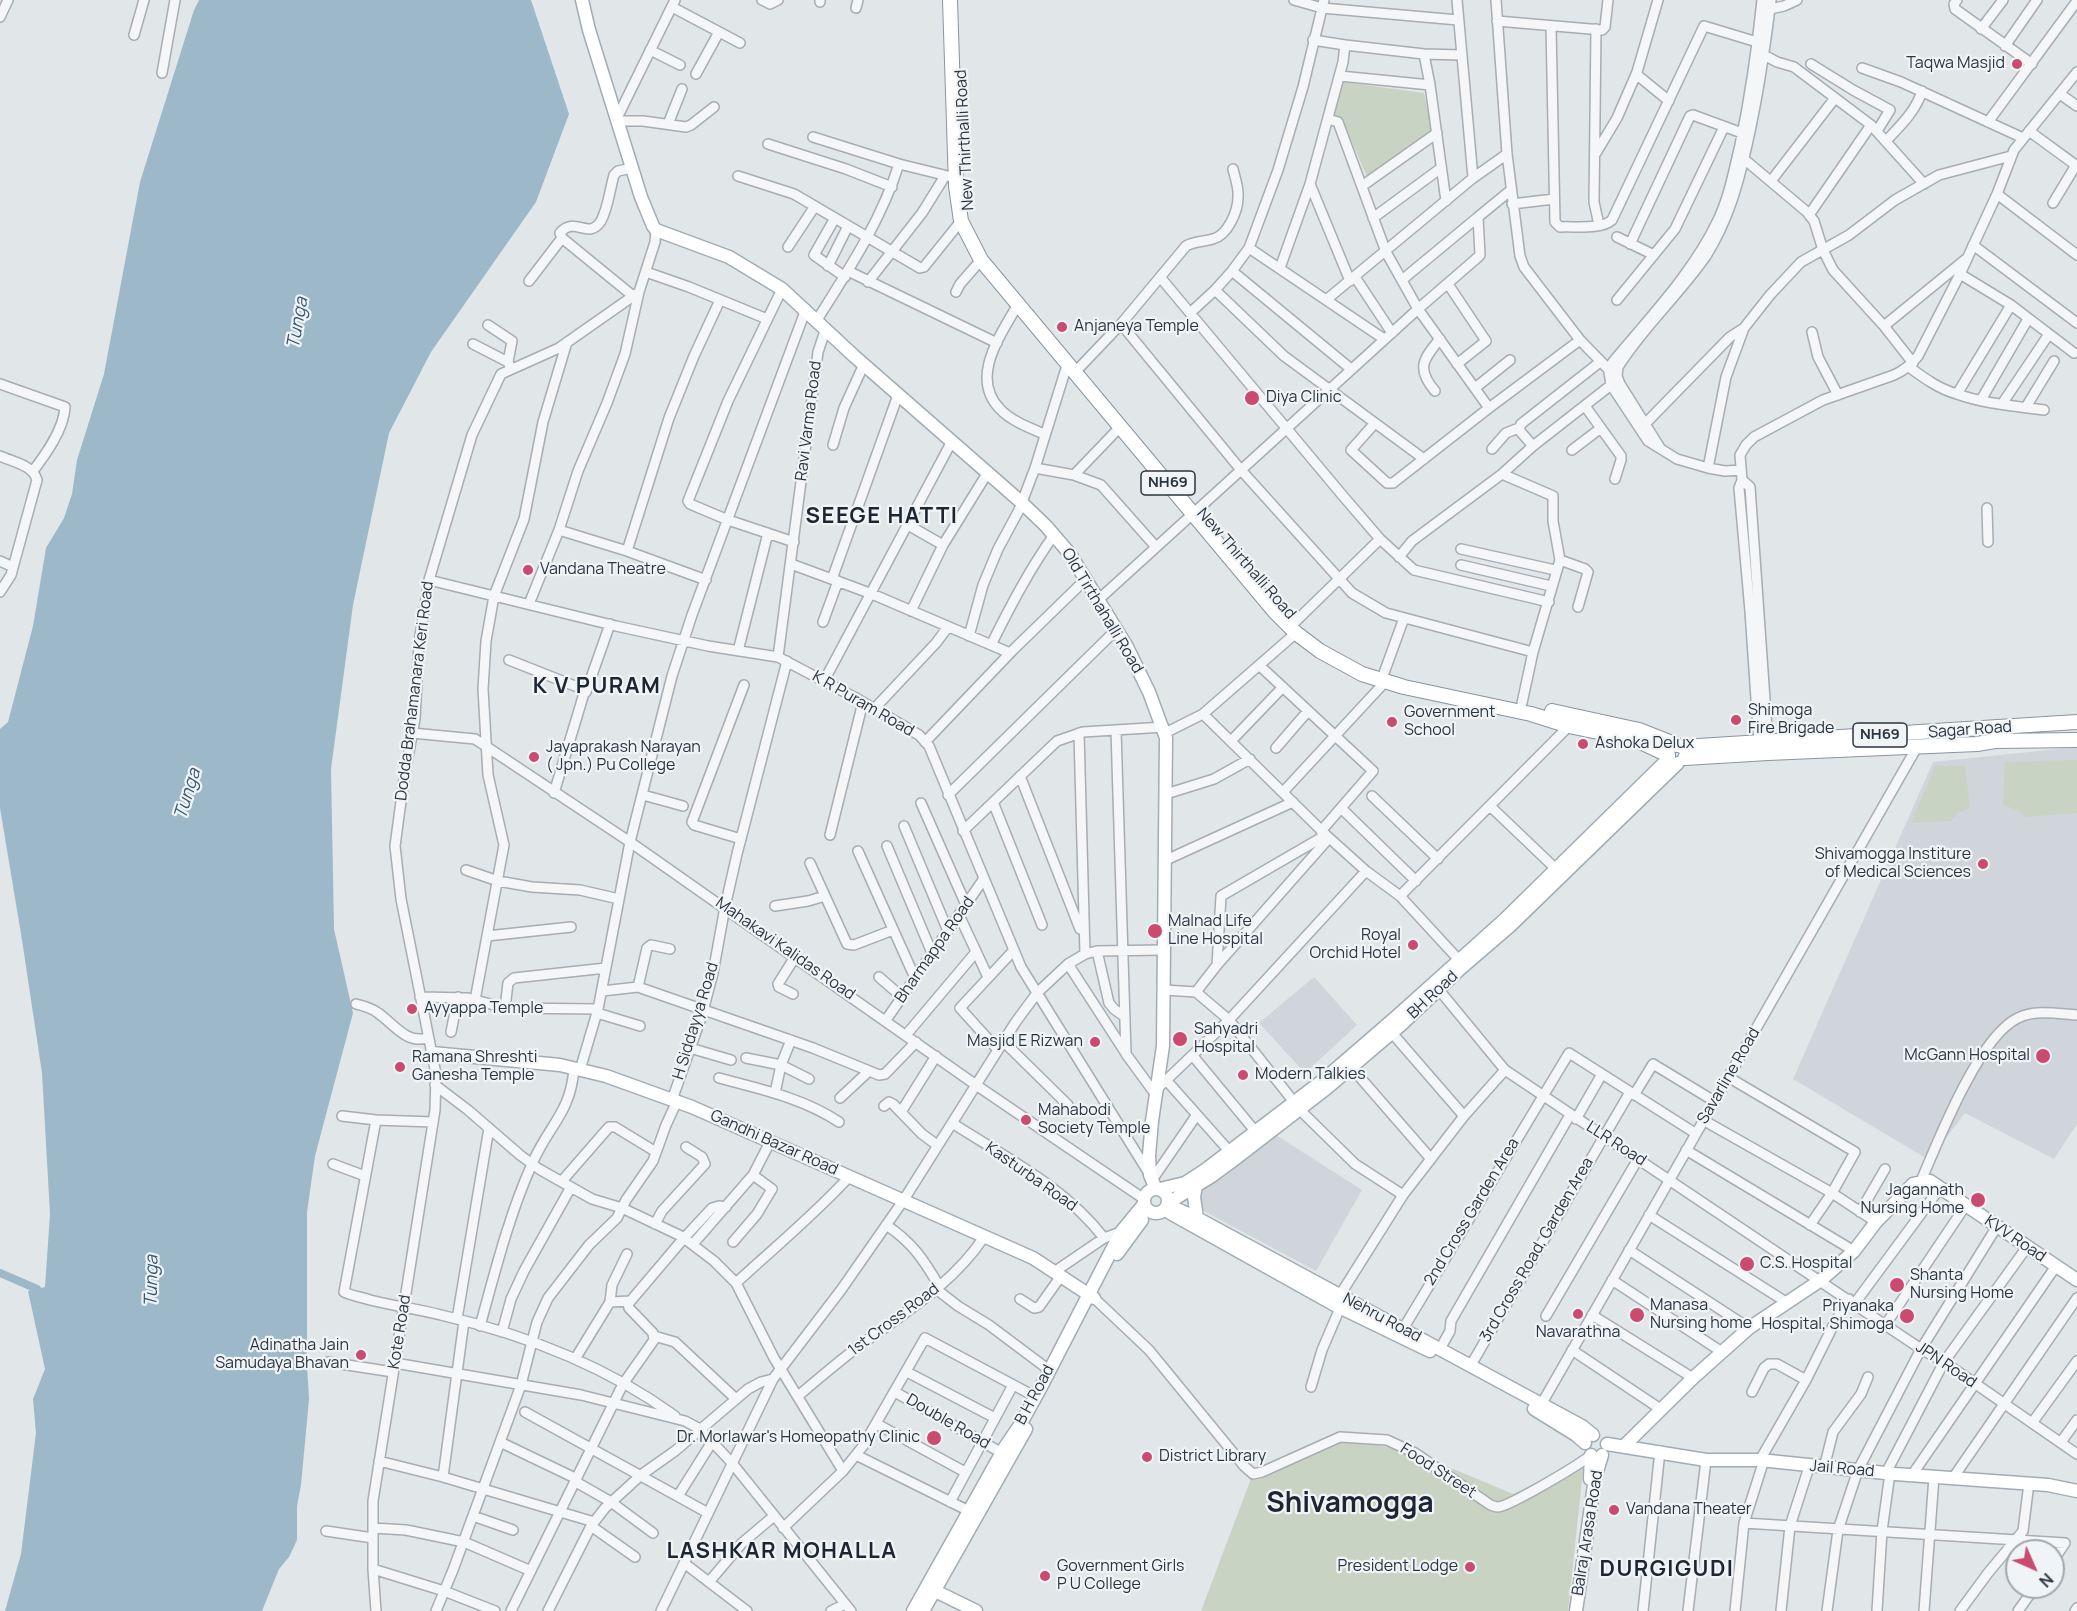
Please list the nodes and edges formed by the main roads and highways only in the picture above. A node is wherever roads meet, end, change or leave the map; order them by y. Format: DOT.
graph roads {
  1 [pos="582,0"];
  2 [pos="949,0"];
  3 [pos="958,0"];
  4 [pos="955,173"];
  5 [pos="1074,365"];
  6 [pos="1196,510"];
  7 [pos="1385,677"];
  8 [pos="2077,722"];
  9 [pos="2077,740"];
  10 [pos="1677,754"];
  11 [pos="1436,986"];
  12 [pos="432,1053"];
  13 [pos="1297,1106"];
  14 [pos="1154,1183"];
  15 [pos="1196,1186"];
  16 [pos="1146,1205"];
  17 [pos="1167,1206"];
  18 [pos="1197,1218"];
  19 [pos="2076,1279"];
  20 [pos="1091,1296"];
  21 [pos="1340,1302"];
  22 [pos="1589,1439"];
  23 [pos="1624,1446"];
  24 [pos="1600,1451"];
  25 [pos="2077,1491"];
  26 [pos="930,1588"];
  27 [pos="913,1611"];
  28 [pos="923,1611"];
  29 [pos="976,1611"];
  30 [pos="1571,1611"];
  31 [pos="1576,1611"];
  1 -- 14 [label="main road, Old Tirthahalli Road"];
  2 -- 4 [label="highway, NH69"];
  3 -- 4 [label="highway, New Thirthalli Road / NH69"];
  4 -- 5 [label="highway, New Thirthalli Road / NH69"];
  4 -- 5 [label="highway, NH69"];
  5 -- 6 [label="highway, New Thirthalli Road / NH69"];
  5 -- 6 [label="highway, NH69"];
  6 -- 7 [label="highway, New Thirthalli Road / NH69"];
  7 -- 10 [label="highway, NH69"];
  7 -- 10 [label="highway, New Thirthalli Road / NH69"];
  8 -- 10 [label="highway, Sagar Road / NH69"];
  9 -- 10 [label="highway, Sagar Road / NH69"];
  10 -- 11 [label="main road, BH Road"];
  10 -- 11 [label="main road, BH Road"];
  11 -- 13 [label="main road, BH Road"];
  11 -- 13 [label="main road, BH Road"];
  12 -- 20 [label="main road, Gandhi Bazar Road"];
  13 -- 14 [label="main road, BH Road"];
  13 -- 15 [label="main road, BH Road"];
  14 -- 16 [label="main road"];
  14 -- 17 [label="main road"];
  15 -- 17 [label="main road, BH Road"];
  15 -- 18 [label="main road"];
  16 -- 17 [label="main road"];
  16 -- 20 [label="main road"];
  16 -- 20 [label="main road, B H Road"];
  17 -- 18 [label="main road, Nehru Road"];
  17 -- 21 [label="main road, Nehru Road"];
  18 -- 21 [label="main road, Nehru Road"];
  19 -- 23 [label="main road, KVV Road"];
  20 -- 26 [label="main road, B H Road"];
  20 -- 26 [label="main road"];
  21 -- 22 [label="main road, Nehru Road"];
  21 -- 22 [label="main road, Nehru Road"];
  22 -- 24 [label="main road"];
  22 -- 24 [label="main road"];
  23 -- 24 [label="main road, Jail Road"];
  23 -- 25 [label="main road, Jail Road"];
  24 -- 30 [label="main road"];
  24 -- 31 [label="main road, Balraj Arasa Road"];
  26 -- 27 [label="main road"];
  26 -- 28 [label="main road"];
  26 -- 29 [label="main road"];
}
